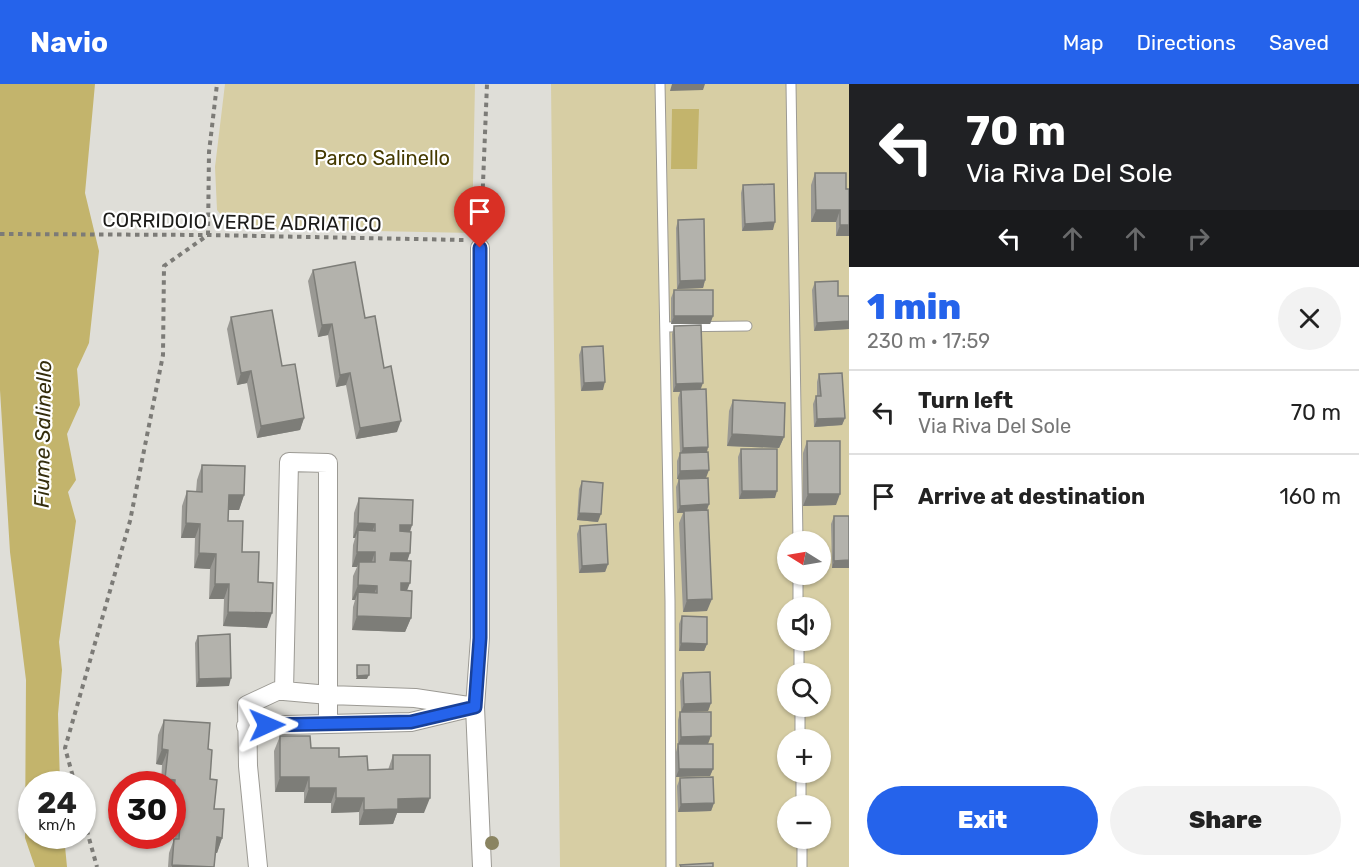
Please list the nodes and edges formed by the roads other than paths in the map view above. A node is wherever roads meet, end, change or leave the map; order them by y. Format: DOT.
graph roads {
  1 [pos="660,84"];
  2 [pos="791,84"];
  3 [pos="480,248"];
  4 [pos="747,326"];
  5 [pos="664,327"];
  6 [pos="798,531"];
  7 [pos="284,691"];
  8 [pos="329,695"];
  9 [pos="475,707"];
  10 [pos="328,724"];
  11 [pos="246,726"];
  12 [pos="802,849"];
  13 [pos="258,867"];
  14 [pos="482,867"];
  15 [pos="671,867"];
  16 [pos="802,867"];
  1 -- 5 [label="lane"];
  2 -- 6 [label="lane"];
  3 -- 9 [label="street"];
  4 -- 5 [label="lane"];
  5 -- 15 [label="lane"];
  7 -- 8 [label="street"];
  7 -- 8 [label="street"];
  7 -- 11 [label="street"];
  8 -- 9 [label="street"];
  8 -- 10 [label="street"];
  9 -- 10 [label="street"];
  9 -- 14 [label="street"];
  10 -- 11 [label="street"];
  11 -- 13 [label="street"];
  12 -- 16 [label="lane"];
}
